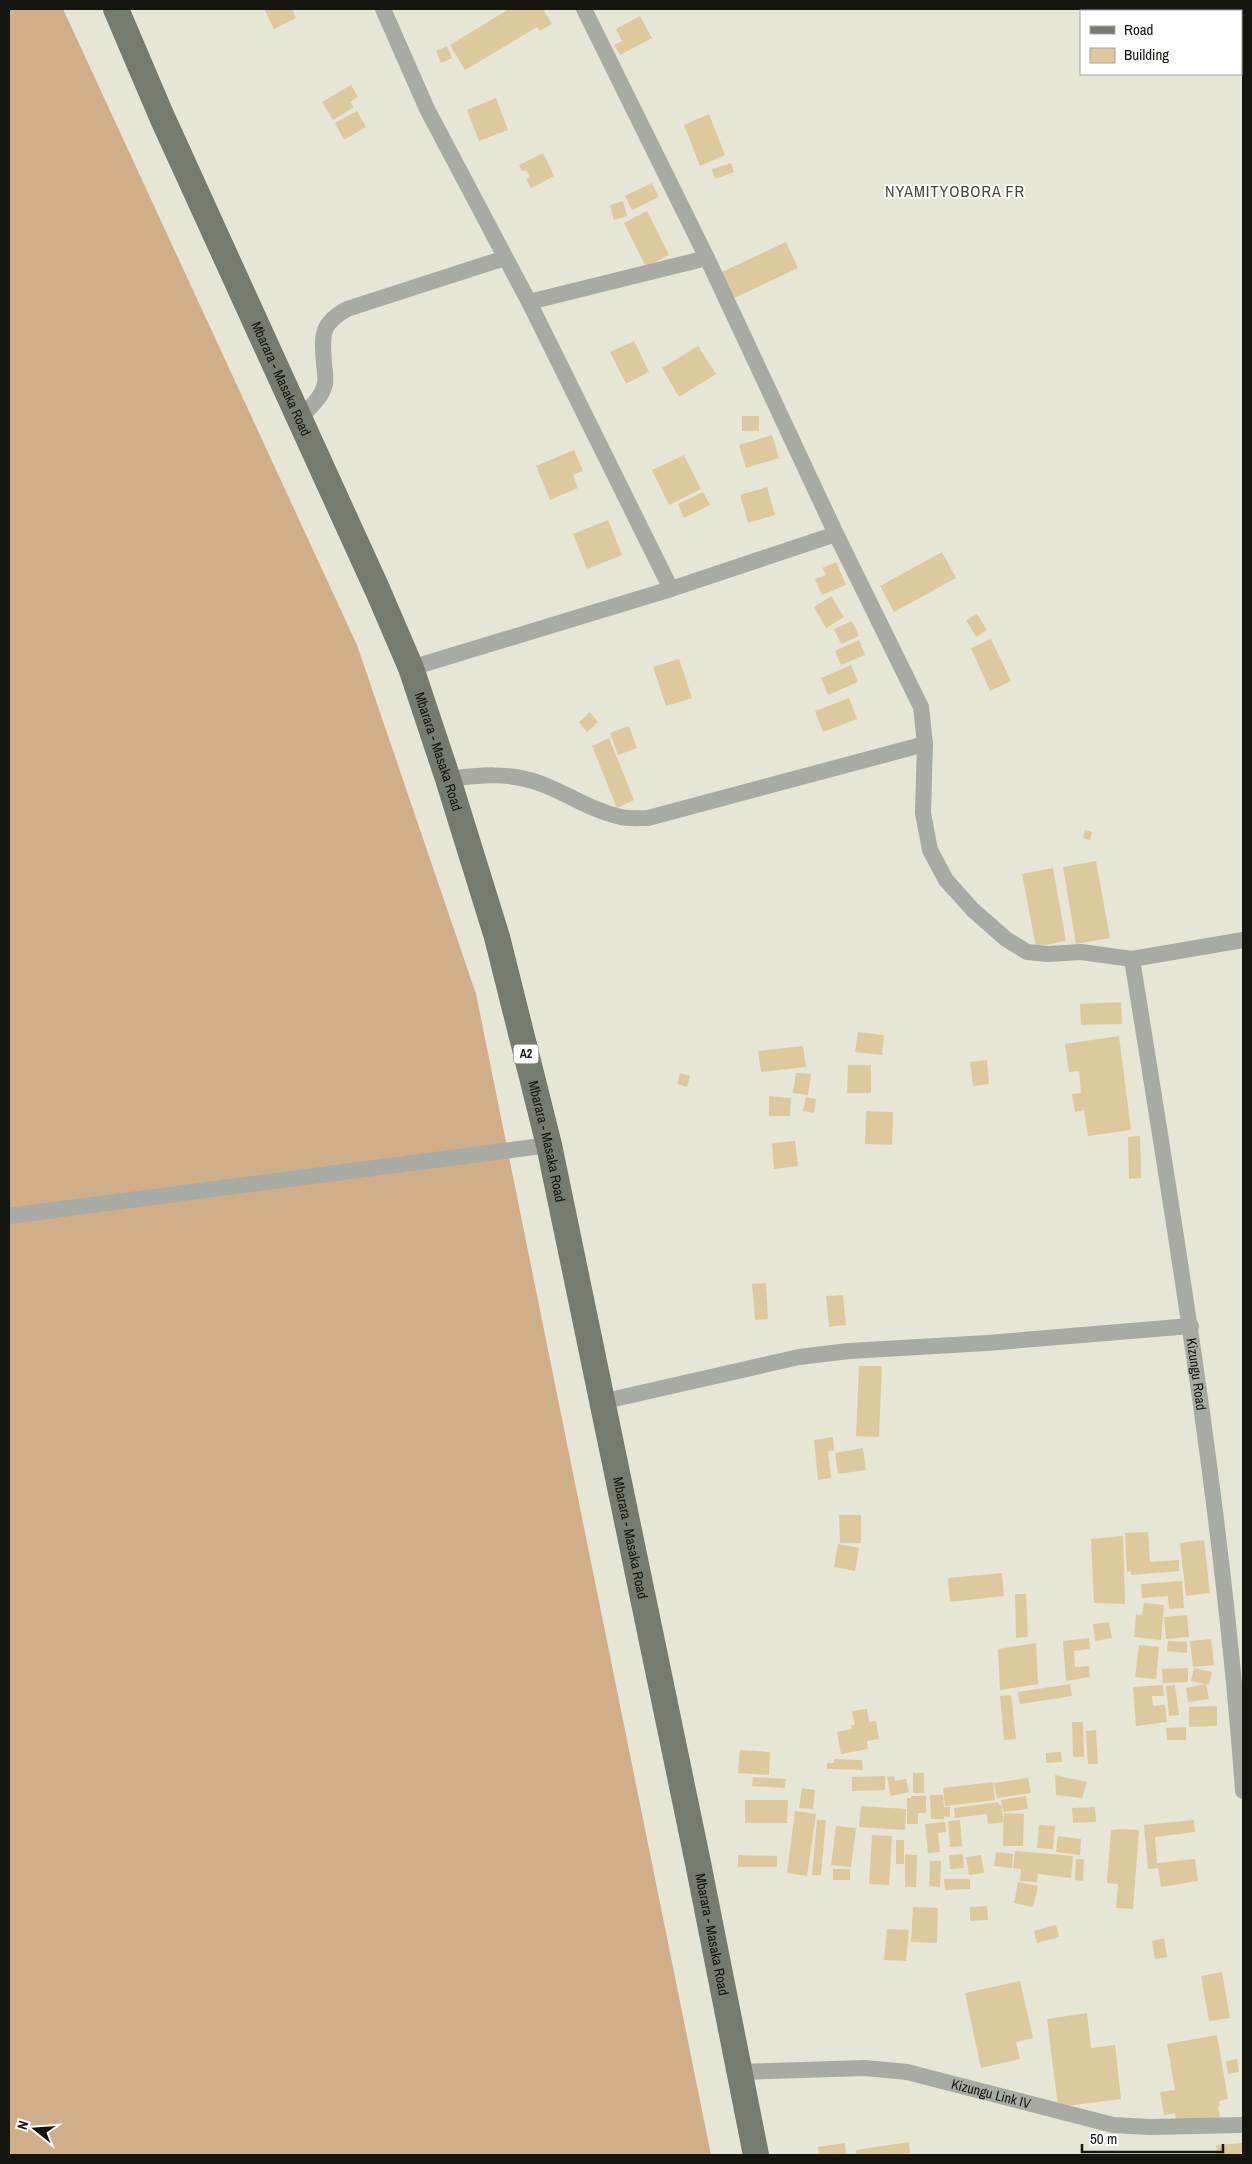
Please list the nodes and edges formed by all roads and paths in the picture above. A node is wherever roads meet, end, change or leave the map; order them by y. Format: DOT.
graph roads {
  1 [pos="116,9"];
  2 [pos="383,9"];
  3 [pos="584,9"];
  4 [pos="505,258"];
  5 [pos="707,258"];
  6 [pos="529,302"];
  7 [pos="300,418"];
  8 [pos="836,534"];
  9 [pos="671,589"];
  10 [pos="411,668"];
  11 [pos="925,744"];
  12 [pos="448,779"];
  13 [pos="1243,940"];
  14 [pos="1132,959"];
  15 [pos="549,1145"];
  16 [pos="9,1216"];
  17 [pos="1191,1326"];
  18 [pos="601,1402"];
  19 [pos="1243,1791"];
  20 [pos="739,2072"];
  21 [pos="1243,2125"];
  22 [pos="756,2155"];
  1 -- 7 [label="main road, Mbarara - Masaka Road / A2"];
  2 -- 4 [label="street"];
  3 -- 5 [label="street"];
  4 -- 6 [label="street"];
  4 -- 7 [label="street"];
  5 -- 6 [label="street"];
  5 -- 8 [label="street"];
  6 -- 9 [label="street"];
  7 -- 10 [label="main road, Mbarara - Masaka Road / A2"];
  8 -- 9 [label="street"];
  8 -- 11 [label="street"];
  9 -- 10 [label="street"];
  10 -- 12 [label="main road, Mbarara - Masaka Road / A2"];
  11 -- 12 [label="street"];
  11 -- 14 [label="street"];
  12 -- 15 [label="main road, Mbarara - Masaka Road / A2"];
  13 -- 14 [label="street"];
  14 -- 17 [label="street, Kizungu Road"];
  15 -- 16 [label="street"];
  15 -- 18 [label="main road, Mbarara - Masaka Road / A2"];
  17 -- 18 [label="street"];
  17 -- 19 [label="street, Kizungu Road"];
  18 -- 20 [label="main road, Mbarara - Masaka Road / A2"];
  20 -- 21 [label="street, Kizungu Link IV"];
  20 -- 22 [label="main road, Mbarara - Masaka Road / A2"];
}
